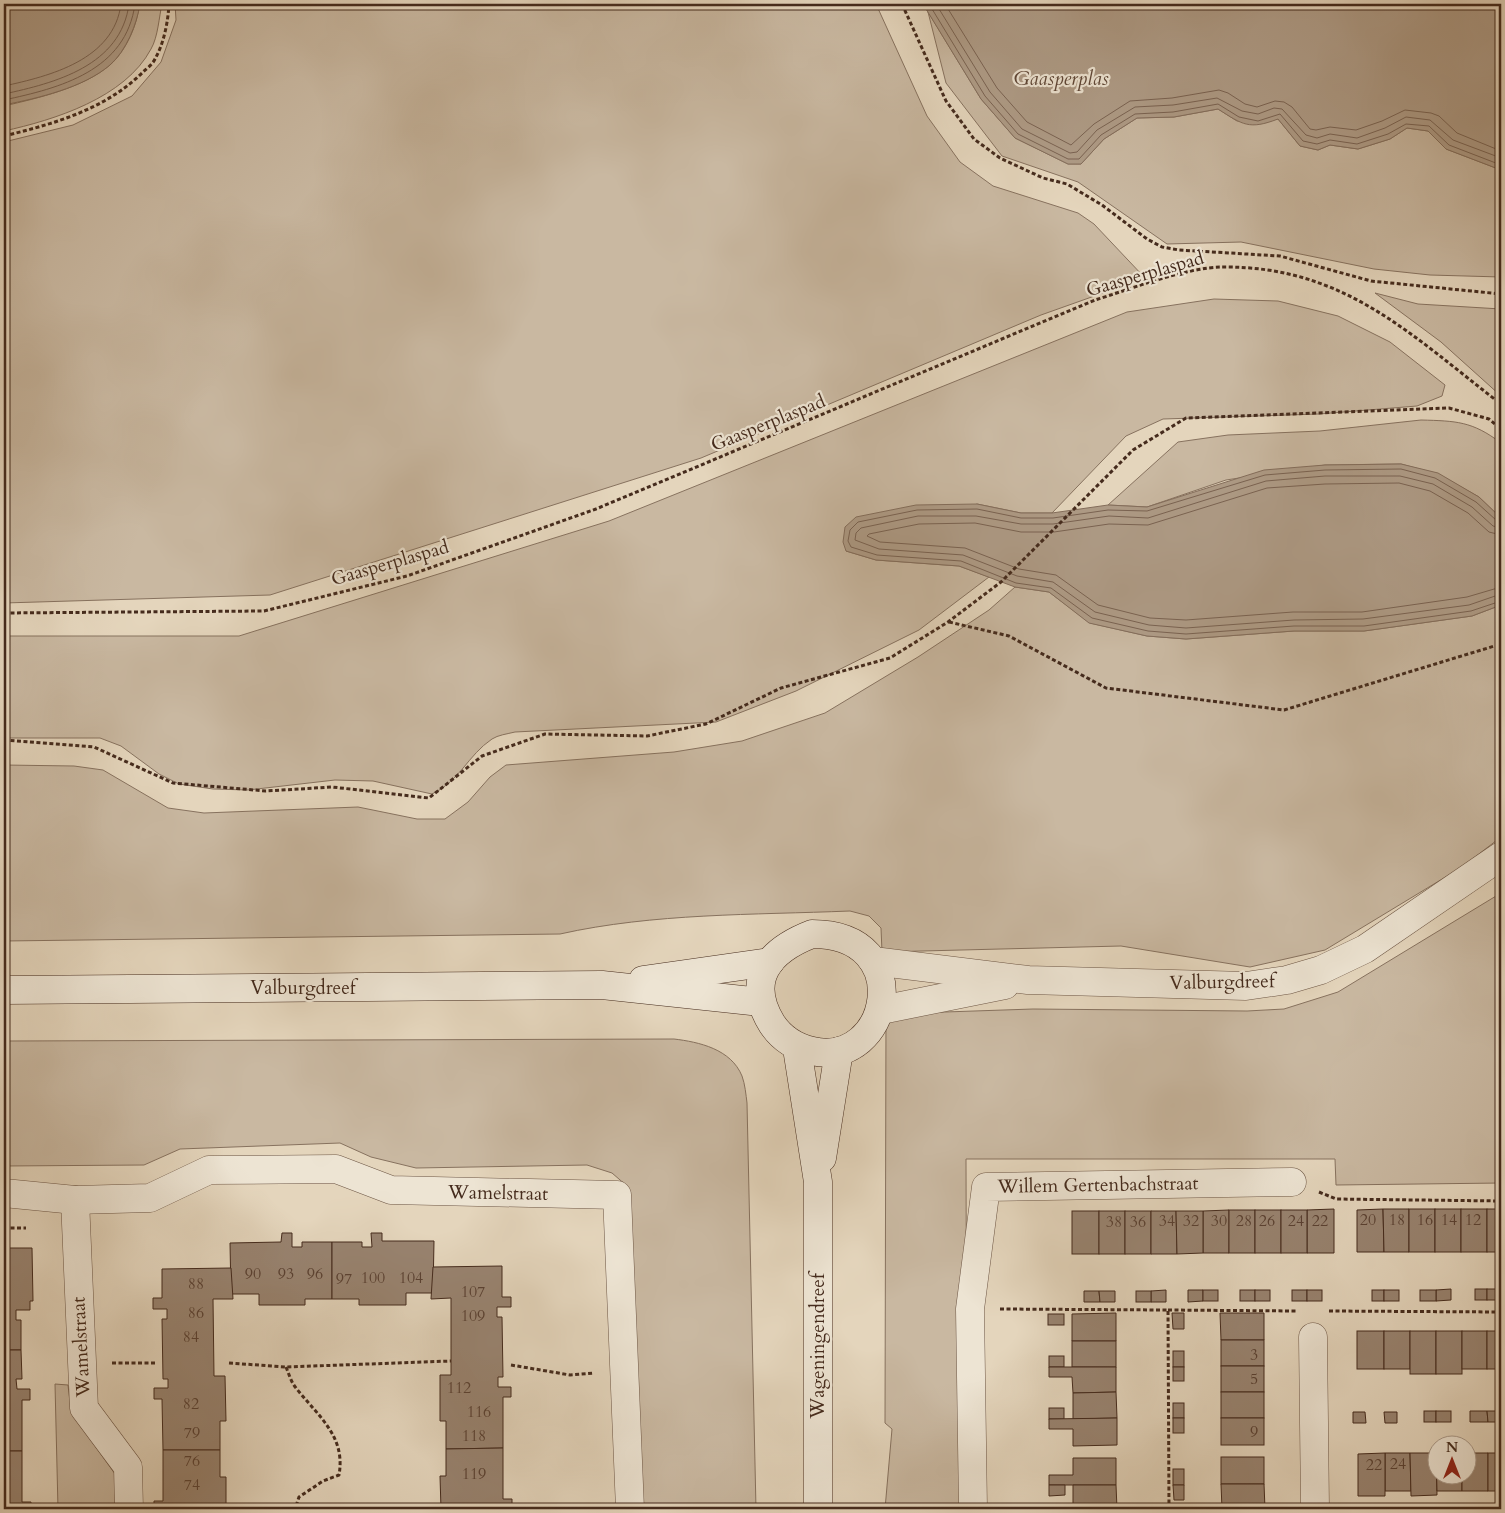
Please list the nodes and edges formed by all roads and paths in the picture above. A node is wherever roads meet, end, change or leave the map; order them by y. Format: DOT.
graph roads {
  1 [pos="168,4"];
  2 [pos="902,4"];
  3 [pos="4,136"];
  4 [pos="1501,294"];
  5 [pos="1501,404"];
  6 [pos="1501,429"];
  7 [pos="4,613"];
  8 [pos="948,622"];
  9 [pos="1501,644"];
  10 [pos="4,740"];
  11 [pos="1501,856"];
  12 [pos="873,961"];
  13 [pos="770,962"];
  14 [pos="1028,980"];
  15 [pos="602,985"];
  16 [pos="4,990"];
  17 [pos="761,1002"];
  18 [pos="880,1010"];
  19 [pos="797,1048"];
  20 [pos="839,1051"];
  21 [pos="818,1182"];
  22 [pos="1292,1182"];
  23 [pos="4,1193"];
  24 [pos="75,1200"];
  25 [pos="1501,1201"];
  26 [pos="970,1308"];
  27 [pos="1168,1310"];
  28 [pos="1302,1311"];
  29 [pos="1322,1311"];
  30 [pos="1501,1312"];
  31 [pos="1313,1337"];
  32 [pos="451,1361"];
  33 [pos="81,1362"];
  34 [pos="157,1363"];
  35 [pos="229,1363"];
  36 [pos="511,1365"];
  37 [pos="286,1367"];
  38 [pos="624,1372"];
  39 [pos="129,1509"];
  40 [pos="296,1509"];
  41 [pos="630,1509"];
  42 [pos="818,1509"];
  43 [pos="973,1509"];
  44 [pos="1169,1509"];
  45 [pos="1315,1509"];
  1 -- 3 [label="path"];
  2 -- 4 [label="path"];
  5 -- 7 [label="path, Gaasperplaspad"];
  6 -- 8 [label="path"];
  8 -- 9 [label="path"];
  8 -- 10 [label="path"];
  11 -- 14 [label="street, Valburgdreef"];
  12 -- 13 [label="street"];
  12 -- 14 [label="street, Valburgdreef"];
  12 -- 18 [label="street"];
  13 -- 15 [label="street, Valburgdreef"];
  13 -- 17 [label="street"];
  14 -- 18 [label="street, Valburgdreef"];
  15 -- 16 [label="street, Valburgdreef"];
  15 -- 17 [label="street, Valburgdreef"];
  17 -- 19 [label="street"];
  18 -- 20 [label="street"];
  19 -- 20 [label="street"];
  19 -- 21 [label="street, Wageningendreef"];
  20 -- 21 [label="street, Wageningendreef"];
  21 -- 42 [label="street, Wageningendreef"];
  22 -- 25 [label="path"];
  22 -- 26 [label="street, Willem Gertenbachstraat"];
  23 -- 24 [label="street, Wamelstraat"];
  24 -- 33 [label="street, Wamelstraat"];
  24 -- 38 [label="street, Wamelstraat"];
  26 -- 27 [label="path"];
  26 -- 43 [label="street, Willem Gertenbachstraat"];
  27 -- 28 [label="path"];
  27 -- 44 [label="path"];
  29 -- 30 [label="path"];
  31 -- 45 [label="street"];
  32 -- 37 [label="path"];
  33 -- 34 [label="path"];
  33 -- 39 [label="street, Wamelstraat"];
  35 -- 37 [label="path"];
  36 -- 38 [label="path"];
  37 -- 40 [label="path"];
  38 -- 41 [label="street, Wamelstraat"];
}
